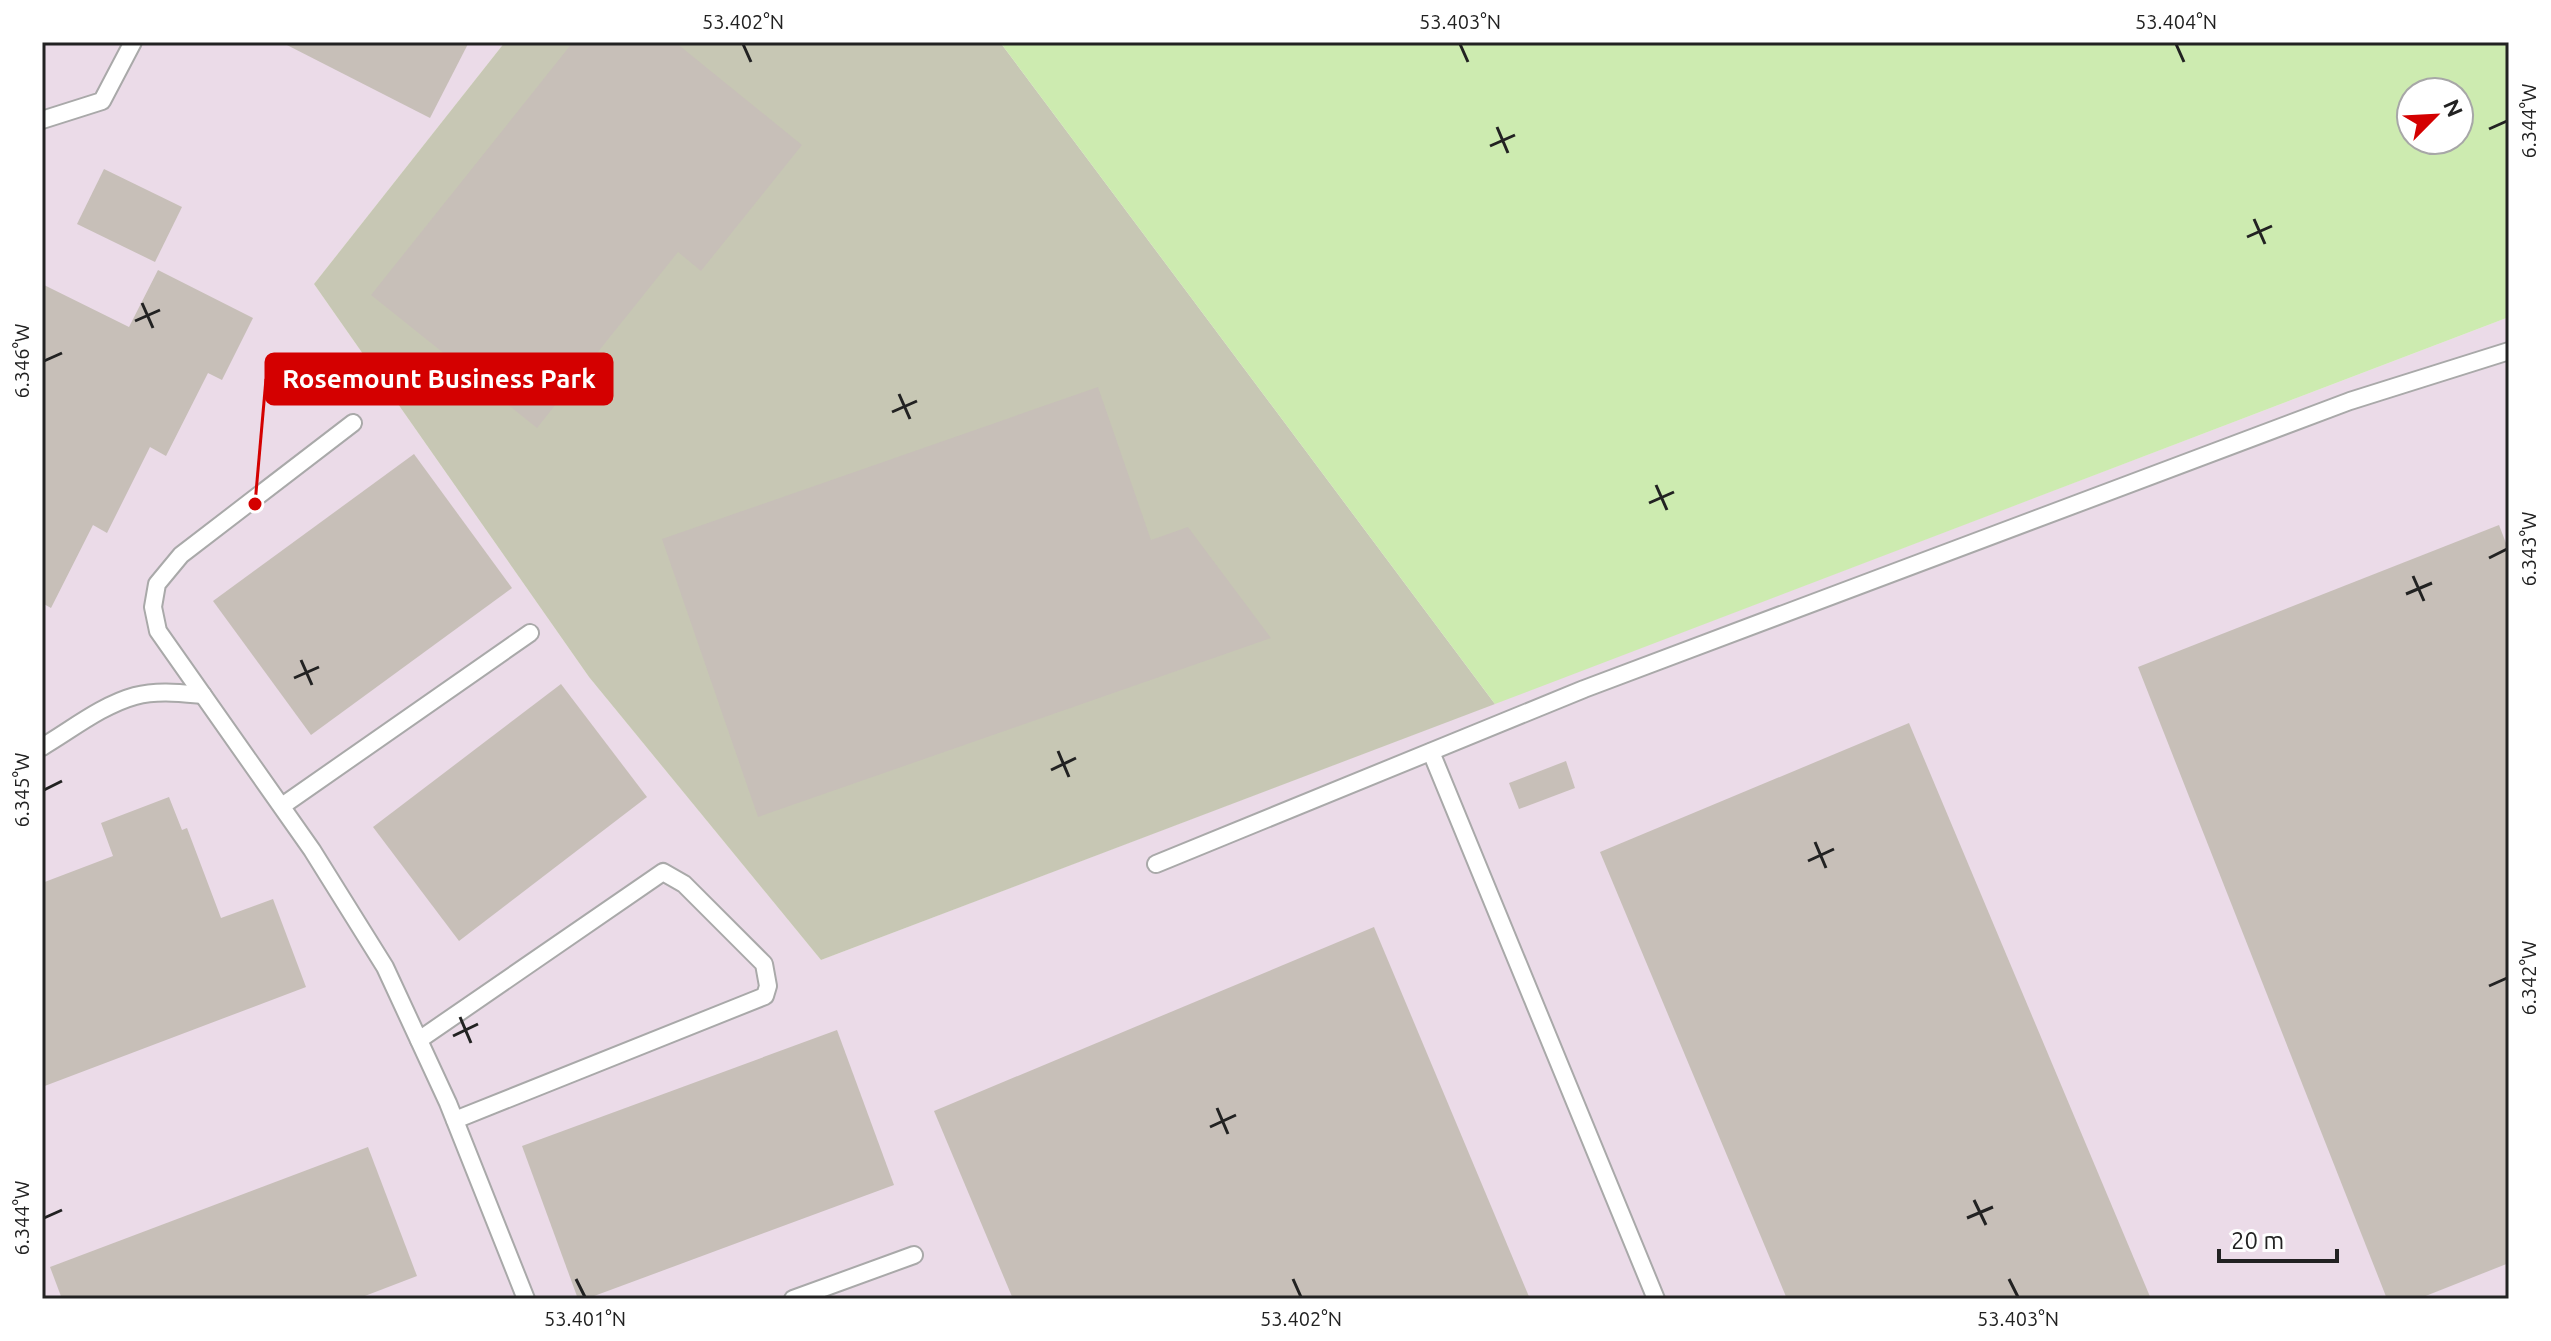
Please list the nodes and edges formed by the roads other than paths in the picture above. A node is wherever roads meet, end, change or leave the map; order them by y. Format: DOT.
graph roads {
  1 [pos="133,42"];
  2 [pos="42,120"];
  3 [pos="2509,351"];
  4 [pos="353,423"];
  5 [pos="530,633"];
  6 [pos="203,695"];
  7 [pos="42,747"];
  8 [pos="1431,752"];
  9 [pos="282,806"];
  10 [pos="1156,864"];
  11 [pos="419,1040"];
  12 [pos="455,1120"];
  13 [pos="914,1255"];
  14 [pos="526,1299"];
  15 [pos="793,1299"];
  16 [pos="1656,1299"];
  1 -- 2 [label="lane"];
  3 -- 8 [label="lane"];
  4 -- 6 [label="lane"];
  5 -- 9 [label="lane"];
  6 -- 7 [label="lane"];
  6 -- 9 [label="lane"];
  8 -- 10 [label="lane"];
  8 -- 16 [label="lane"];
  9 -- 11 [label="lane"];
  11 -- 12 [label="lane"];
  11 -- 12 [label="lane"];
  12 -- 14 [label="lane"];
  13 -- 15 [label="lane"];
}
